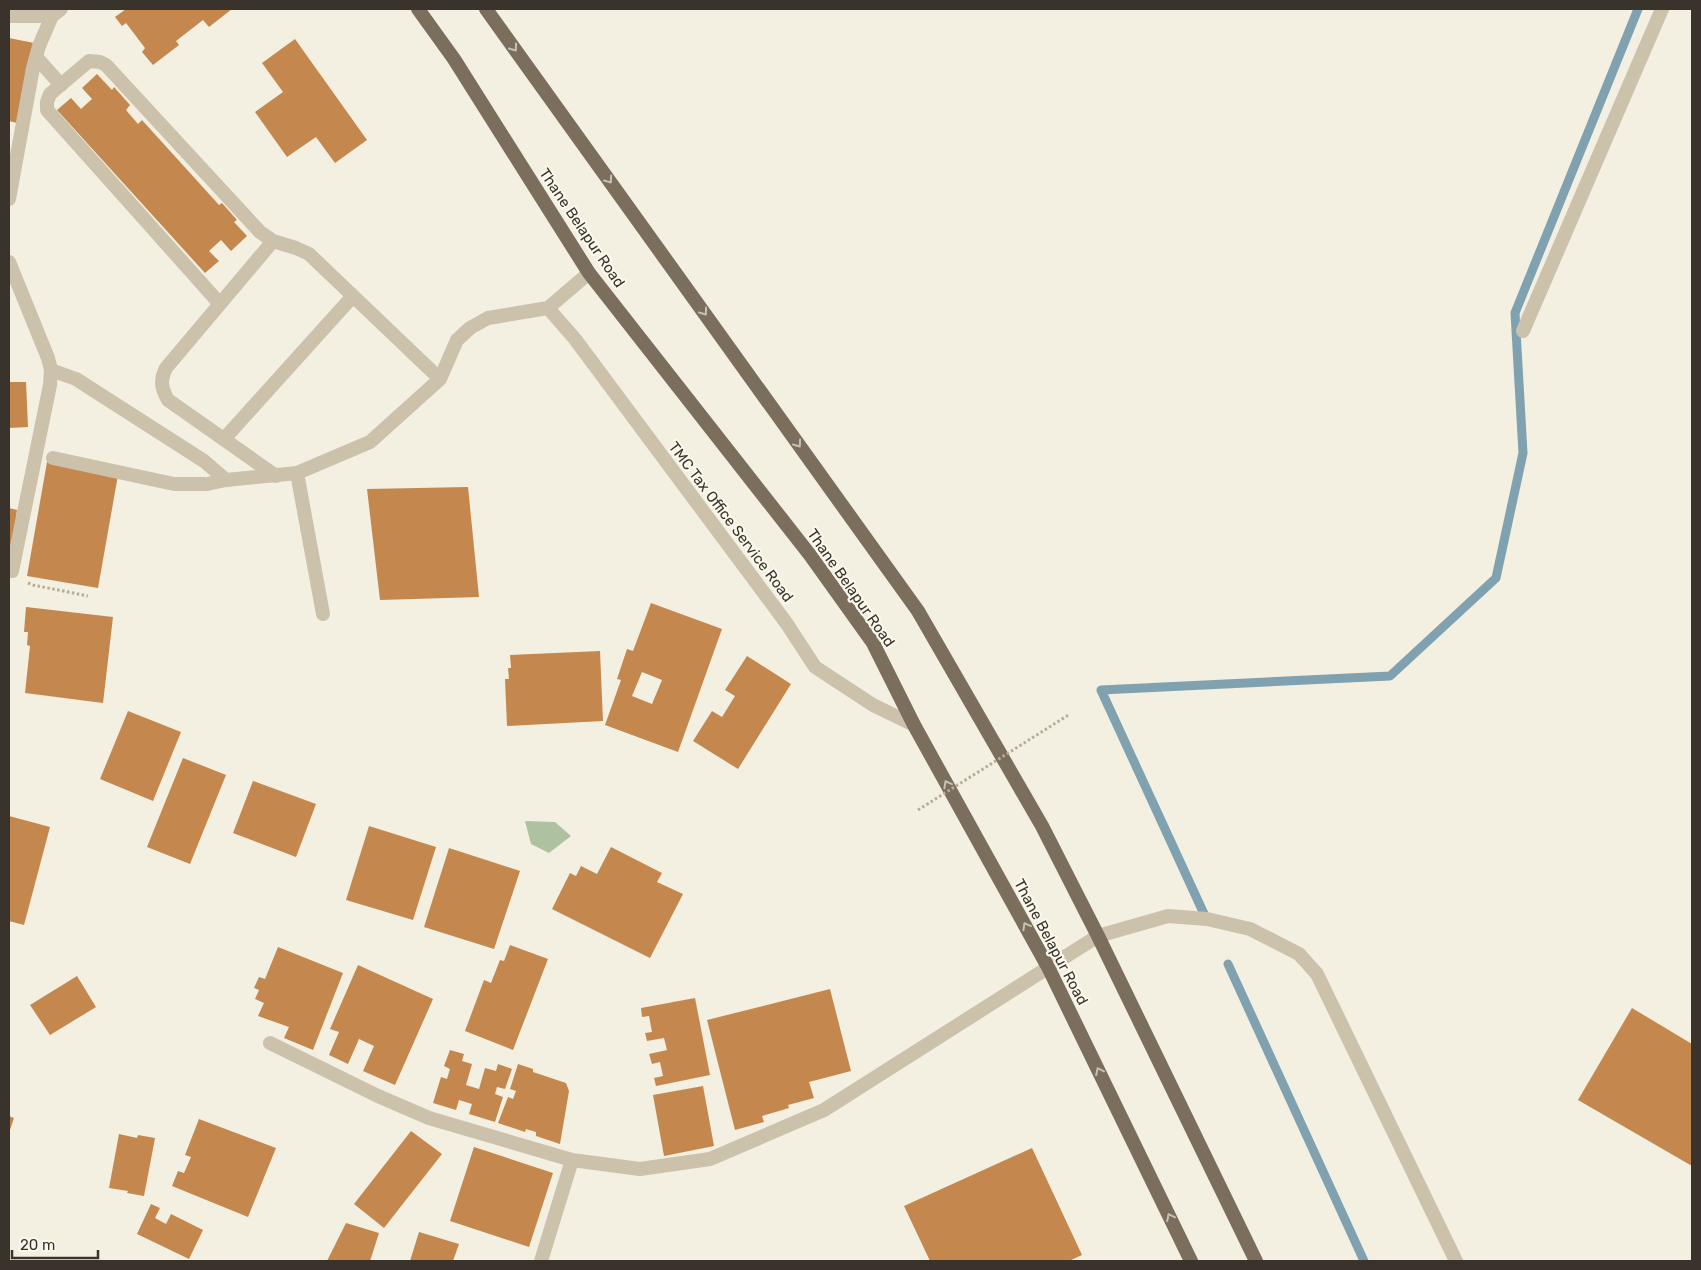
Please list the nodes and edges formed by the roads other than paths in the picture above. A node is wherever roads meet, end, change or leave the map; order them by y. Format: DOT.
graph roads {
  1 [pos="418,9"];
  2 [pos="486,9"];
  3 [pos="1662,9"];
  4 [pos="57,12"];
  5 [pos="9,16"];
  6 [pos="36,57"];
  7 [pos="61,84"];
  8 [pos="9,199"];
  9 [pos="274,241"];
  10 [pos="9,262"];
  11 [pos="589,273"];
  12 [pos="353,296"];
  13 [pos="220,304"];
  14 [pos="548,308"];
  15 [pos="1523,330"];
  16 [pos="51,370"];
  17 [pos="440,379"];
  18 [pos="224,439"];
  19 [pos="53,458"];
  20 [pos="297,473"];
  21 [pos="276,476"];
  22 [pos="226,480"];
  23 [pos="10,571"];
  24 [pos="323,614"];
  25 [pos="914,726"];
  26 [pos="1098,936"];
  27 [pos="1048,967"];
  28 [pos="270,1043"];
  29 [pos="572,1160"];
  30 [pos="541,1261"];
  31 [pos="1191,1261"];
  32 [pos="1256,1261"];
  33 [pos="1456,1261"];
  1 -- 11 [label="main road, Thane Belapur Road"];
  2 -- 26 [label="main road, one-way"];
  3 -- 15 [label="street"];
  4 -- 5 [label="street"];
  4 -- 6 [label="street"];
  6 -- 7 [label="street"];
  6 -- 8 [label="street"];
  7 -- 9 [label="street"];
  7 -- 13 [label="street"];
  9 -- 12 [label="street"];
  9 -- 13 [label="street"];
  10 -- 16 [label="street"];
  11 -- 14 [label="street"];
  11 -- 25 [label="main road, Thane Belapur Road"];
  12 -- 17 [label="street"];
  12 -- 18 [label="street"];
  13 -- 18 [label="street"];
  14 -- 17 [label="street"];
  14 -- 25 [label="street, TMC Tax Office Service Road"];
  16 -- 22 [label="street"];
  16 -- 23 [label="street"];
  17 -- 20 [label="street"];
  18 -- 21 [label="street"];
  19 -- 22 [label="street"];
  20 -- 21 [label="street"];
  20 -- 24 [label="street"];
  21 -- 22 [label="street"];
  27 -- 25 [label="main road, Thane Belapur Road, one-way"];
  26 -- 27 [label="street"];
  26 -- 32 [label="main road"];
  26 -- 33 [label="street"];
  27 -- 29 [label="street"];
  31 -- 27 [label="main road, Thane Belapur Road, one-way"];
  28 -- 29 [label="street"];
  29 -- 30 [label="street"];
}
